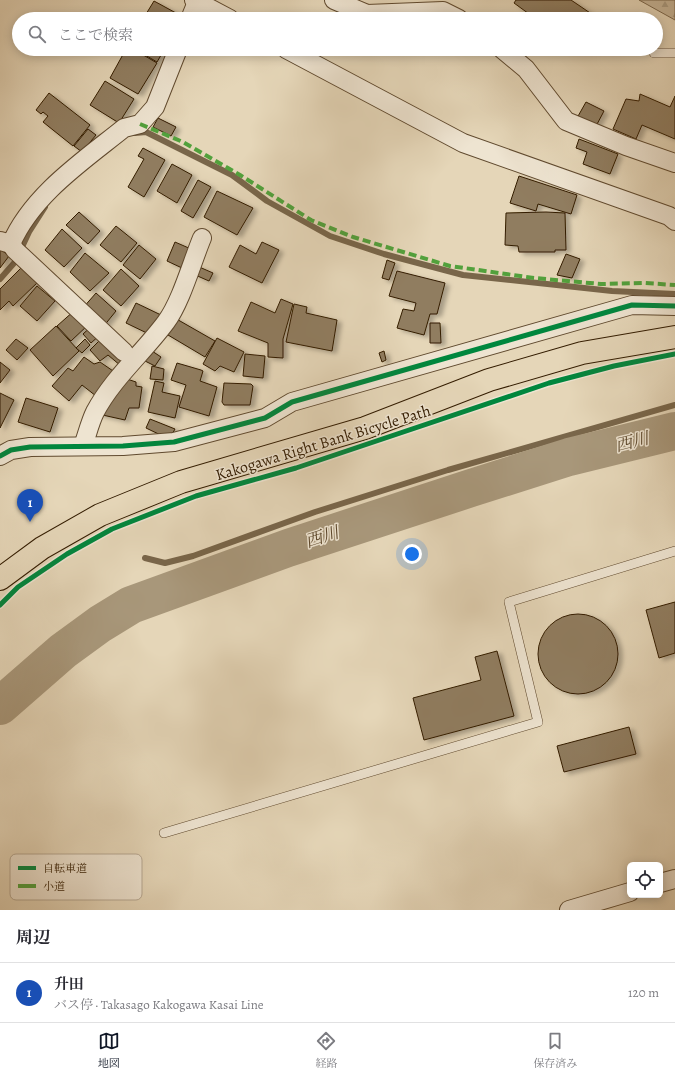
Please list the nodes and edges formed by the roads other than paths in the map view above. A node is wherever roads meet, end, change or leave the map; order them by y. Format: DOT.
graph roads {
  1 [pos="334,0"];
  2 [pos="196,1"];
  3 [pos="192,12"];
  4 [pos="217,12"];
  5 [pos="362,12"];
  6 [pos="418,12"];
  7 [pos="446,12"];
  8 [pos="663,53"];
  9 [pos="675,53"];
  10 [pos="175,56"];
  11 [pos="299,56"];
  12 [pos="510,56"];
  13 [pos="675,163"];
  14 [pos="675,221"];
  15 [pos="202,238"];
  16 [pos="6,243"];
  17 [pos="675,306"];
  18 [pos="675,337"];
  19 [pos="124,352"];
  20 [pos="83,446"];
  21 [pos="0,456"];
  22 [pos="675,550"];
  23 [pos="0,579"];
  24 [pos="164,833"];
  25 [pos="675,879"];
  26 [pos="663,882"];
  27 [pos="627,893"];
  28 [pos="569,910"];
  1 -- 5 [label="street"];
  2 -- 3 [label="street"];
  2 -- 4 [label="street"];
  6 -- 7 [label="street"];
  8 -- 9 [label="lane"];
  10 -- 16 [label="street"];
  11 -- 14 [label="street"];
  12 -- 13 [label="street"];
  15 -- 20 [label="street"];
  16 -- 19 [label="street"];
  17 -- 20 [label="street"];
  18 -- 23 [label="main road"];
  20 -- 21 [label="street"];
  22 -- 24 [label="lane"];
  25 -- 26 [label="street"];
  27 -- 28 [label="street"];
}
